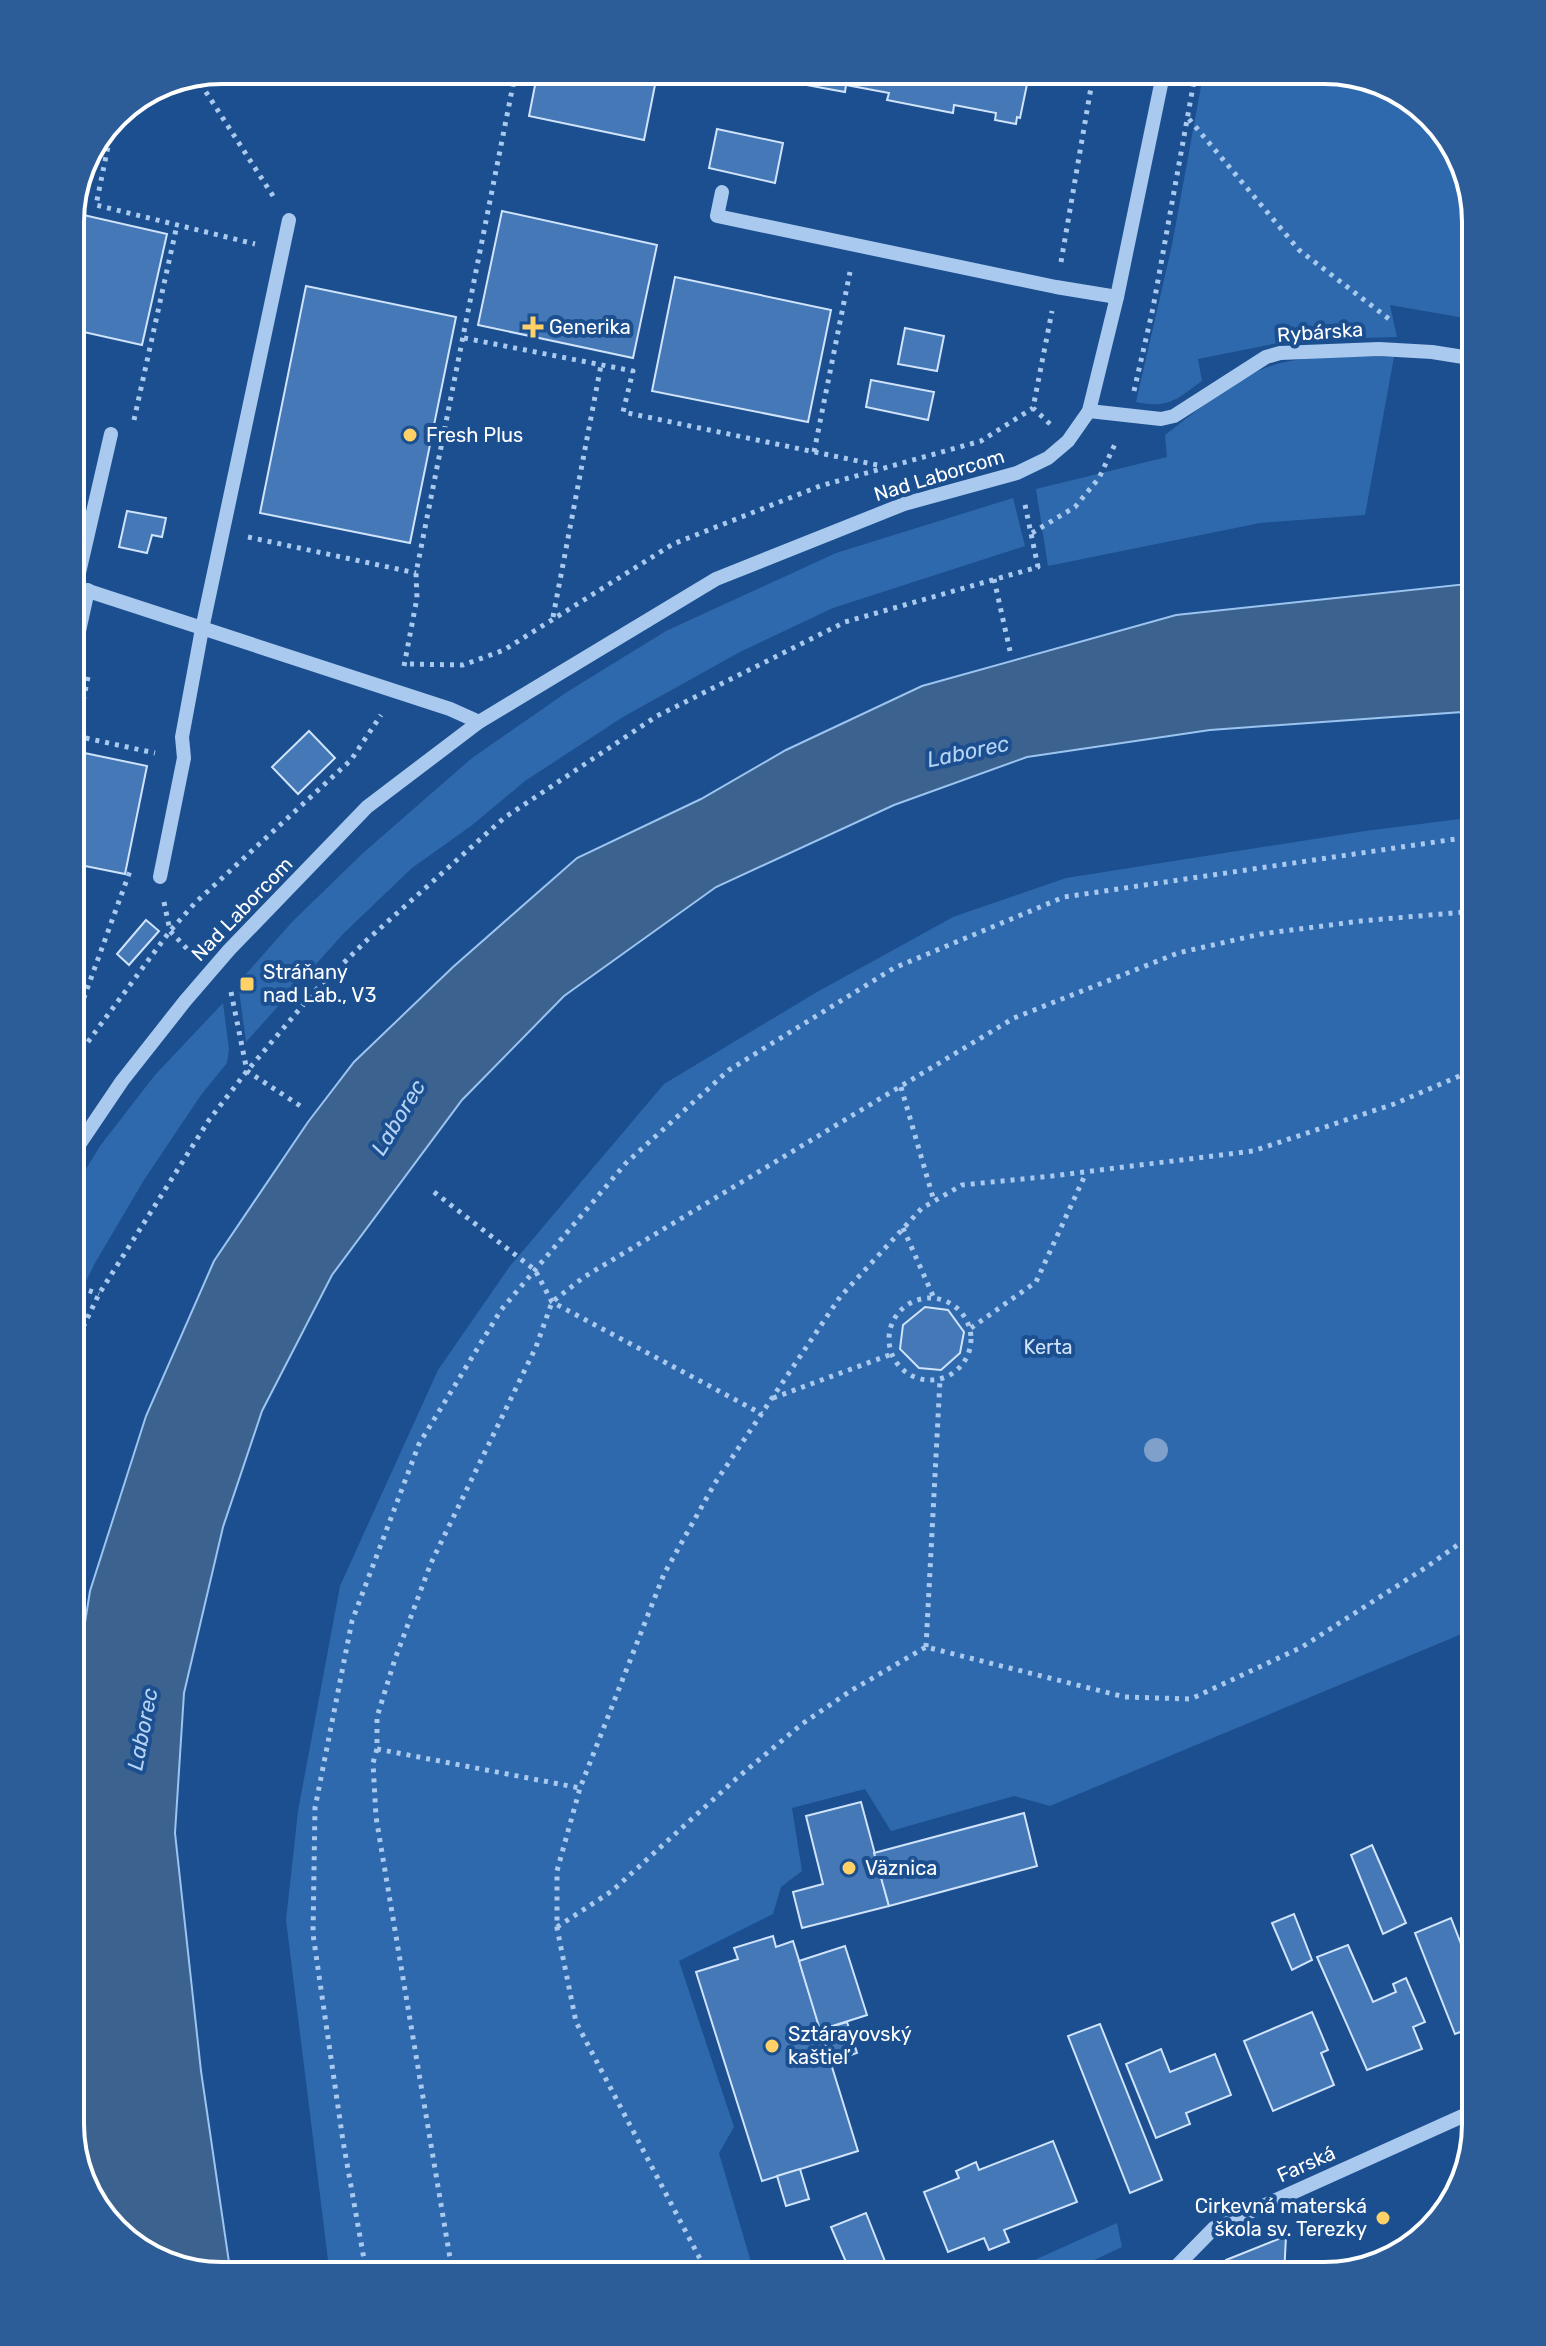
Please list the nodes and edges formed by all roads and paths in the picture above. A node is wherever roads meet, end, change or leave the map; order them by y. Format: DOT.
graph roads {
  1 [pos="513,84"];
  2 [pos="1161,84"];
  3 [pos="1194,84"];
  4 [pos="202,85"];
  5 [pos="1188,118"];
  6 [pos="109,144"];
  7 [pos="722,192"];
  8 [pos="289,220"];
  9 [pos="177,225"];
  10 [pos="855,244"];
  11 [pos="284,251"];
  12 [pos="1117,297"];
  13 [pos="464,338"];
  14 [pos="1432,352"];
  15 [pos="1462,357"];
  16 [pos="601,365"];
  17 [pos="1033,408"];
  18 [pos="1089,411"];
  19 [pos="1128,415"];
  20 [pos="133,426"];
  21 [pos="111,434"];
  22 [pos="814,452"];
  23 [pos="887,467"];
  24 [pos="1017,473"];
  25 [pos="223,532"];
  26 [pos="1032,533"];
  27 [pos="84,559"];
  28 [pos="416,573"];
  29 [pos="994,579"];
  30 [pos="84,589"];
  31 [pos="553,617"];
  32 [pos="202,629"];
  33 [pos="1010,651"];
  34 [pos="404,664"];
  35 [pos="88,674"];
  36 [pos="84,691"];
  37 [pos="396,692"];
  38 [pos="479,722"];
  39 [pos="84,738"];
  40 [pos="153,752"];
  41 [pos="184,758"];
  42 [pos="152,762"];
  43 [pos="1462,838"];
  44 [pos="132,861"];
  45 [pos="160,877"];
  46 [pos="1462,912"];
  47 [pos="84,998"];
  48 [pos="84,1047"];
  49 [pos="247,1071"];
  50 [pos="1462,1075"];
  51 [pos="901,1087"];
  52 [pos="305,1109"];
  53 [pos="84,1137"];
  54 [pos="1086,1172"];
  55 [pos="434,1192"];
  56 [pos="934,1201"];
  57 [pos="903,1228"];
  58 [pos="535,1270"];
  59 [pos="84,1289"];
  60 [pos="99,1294"];
  61 [pos="934,1298"];
  62 [pos="552,1302"];
  63 [pos="84,1325"];
  64 [pos="971,1328"];
  65 [pos="892,1354"];
  66 [pos="940,1380"];
  67 [pos="772,1398"];
  68 [pos="762,1414"];
  69 [pos="1462,1541"];
  70 [pos="926,1647"];
  71 [pos="377,1749"];
  72 [pos="580,1788"];
  73 [pos="557,1928"];
  74 [pos="1462,2116"];
  75 [pos="365,2262"];
  76 [pos="451,2262"];
  77 [pos="702,2262"];
  78 [pos="1181,2262"];
  1 -- 13 [label="path"];
  2 -- 12 [label="street, Nad Laborcom"];
  3 -- 5 [label="path"];
  4 -- 8 [label="path"];
  5 -- 14 [label="path"];
  5 -- 19 [label="path"];
  6 -- 9 [label="path"];
  7 -- 10 [label="street"];
  8 -- 11 [label="street"];
  9 -- 11 [label="path"];
  9 -- 20 [label="path"];
  10 -- 12 [label="street"];
  10 -- 22 [label="path"];
  11 -- 25 [label="street"];
  12 -- 18 [label="street, Nad Laborcom"];
  13 -- 16 [label="path"];
  13 -- 28 [label="path"];
  14 -- 15 [label="street, Rybárska"];
  14 -- 19 [label="street, Rybárska"];
  16 -- 22 [label="path"];
  16 -- 31 [label="path"];
  17 -- 23 [label="path"];
  18 -- 19 [label="street, Rybárska"];
  18 -- 24 [label="street, Nad Laborcom"];
  19 -- 26 [label="path"];
  21 -- 27 [label="street"];
  22 -- 23 [label="path"];
  23 -- 31 [label="path"];
  24 -- 26 [label="path"];
  24 -- 38 [label="street, Nad Laborcom"];
  25 -- 28 [label="path"];
  25 -- 32 [label="street"];
  26 -- 29 [label="path"];
  28 -- 34 [label="path"];
  29 -- 33 [label="path"];
  29 -- 49 [label="path"];
  30 -- 32 [label="street"];
  31 -- 34 [label="path"];
  32 -- 37 [label="street"];
  32 -- 41 [label="street"];
  34 -- 37 [label="path"];
  35 -- 36 [label="path"];
  37 -- 38 [label="street"];
  37 -- 48 [label="path"];
  38 -- 53 [label="street, Nad Laborcom"];
  39 -- 40 [label="path"];
  40 -- 41 [label="path"];
  40 -- 42 [label="path"];
  41 -- 45 [label="street"];
  43 -- 58 [label="path"];
  44 -- 47 [label="path"];
  46 -- 51 [label="path"];
  49 -- 52 [label="path"];
  49 -- 60 [label="path"];
  50 -- 54 [label="path"];
  51 -- 56 [label="path"];
  51 -- 62 [label="path"];
  54 -- 56 [label="path"];
  54 -- 64 [label="path"];
  55 -- 58 [label="path"];
  56 -- 57 [label="path"];
  57 -- 61 [label="path"];
  57 -- 67 [label="path"];
  58 -- 62 [label="path"];
  58 -- 75 [label="path"];
  59 -- 60 [label="path"];
  60 -- 63 [label="path"];
  61 -- 64 [label="path"];
  61 -- 65 [label="path"];
  62 -- 68 [label="path"];
  62 -- 71 [label="path"];
  64 -- 66 [label="path"];
  65 -- 66 [label="path"];
  65 -- 67 [label="path"];
  66 -- 70 [label="path"];
  67 -- 68 [label="path"];
  68 -- 72 [label="path"];
  69 -- 70 [label="path"];
  70 -- 73 [label="path"];
  71 -- 72 [label="path"];
  71 -- 76 [label="path"];
  72 -- 73 [label="path"];
  73 -- 77 [label="path"];
  74 -- 78 [label="street, Farská"];
}
